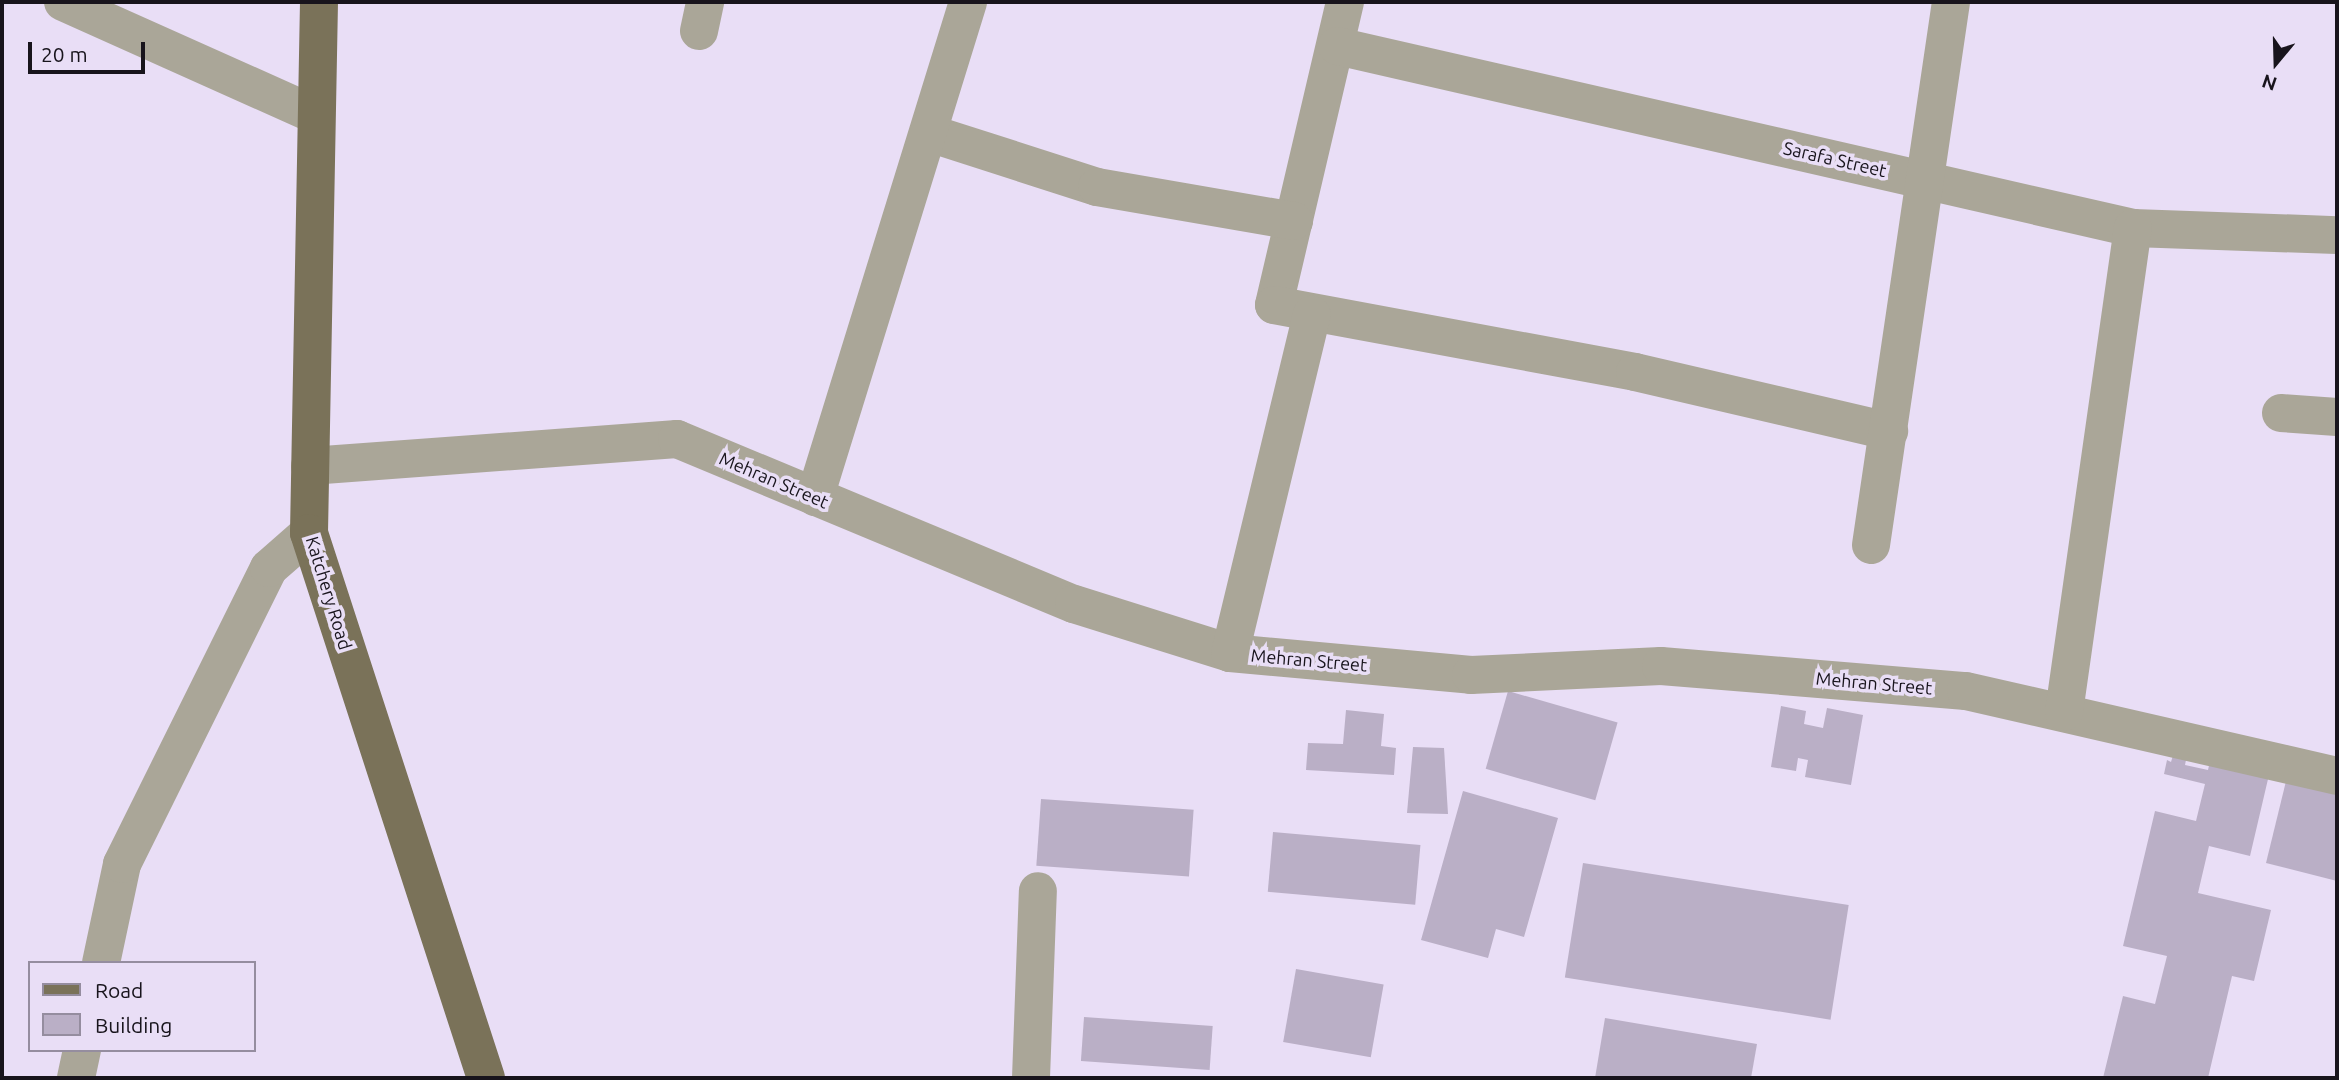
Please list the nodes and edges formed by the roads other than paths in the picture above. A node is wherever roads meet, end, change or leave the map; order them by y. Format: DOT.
graph roads {
  1 [pos="63,2"];
  2 [pos="319,2"];
  3 [pos="968,2"];
  4 [pos="1345,2"];
  5 [pos="1951,2"];
  6 [pos="1337,46"];
  7 [pos="316,115"];
  8 [pos="929,133"];
  9 [pos="1928,180"];
  10 [pos="1294,221"];
  11 [pos="2133,228"];
  12 [pos="2337,235"];
  13 [pos="1312,315"];
  14 [pos="2281,413"];
  15 [pos="2337,417"];
  16 [pos="1889,432"];
  17 [pos="310,466"];
  18 [pos="815,497"];
  19 [pos="309,533"];
  20 [pos="1871,545"];
  21 [pos="1230,653"];
  22 [pos="2064,712"];
  23 [pos="2337,776"];
  24 [pos="1038,891"];
  25 [pos="101,961"];
  26 [pos="82,1052"];
  27 [pos="76,1078"];
  28 [pos="486,1078"];
  29 [pos="1031,1078"];
  1 -- 7 [label="street"];
  2 -- 7 [label="main road, Katchery Road"];
  3 -- 8 [label="street"];
  4 -- 6 [label="street"];
  5 -- 9 [label="street"];
  6 -- 9 [label="street, Sarafa Street"];
  6 -- 10 [label="street"];
  7 -- 17 [label="main road, Katchery Road"];
  8 -- 10 [label="street"];
  8 -- 18 [label="street"];
  9 -- 11 [label="street, Sarafa Street"];
  9 -- 16 [label="street"];
  10 -- 13 [label="street"];
  11 -- 12 [label="street, Sarafa Street"];
  11 -- 22 [label="street"];
  13 -- 16 [label="street"];
  13 -- 21 [label="street"];
  14 -- 15 [label="street"];
  16 -- 20 [label="street"];
  17 -- 18 [label="street, Mehran Street"];
  17 -- 19 [label="main road, Katchery Road"];
  18 -- 21 [label="street, Mehran Street"];
  19 -- 25 [label="street"];
  19 -- 28 [label="main road, Katchery Road"];
  21 -- 22 [label="street, Mehran Street"];
  22 -- 23 [label="street, Mehran Street"];
  24 -- 29 [label="street"];
  26 -- 27 [label="street"];
}
